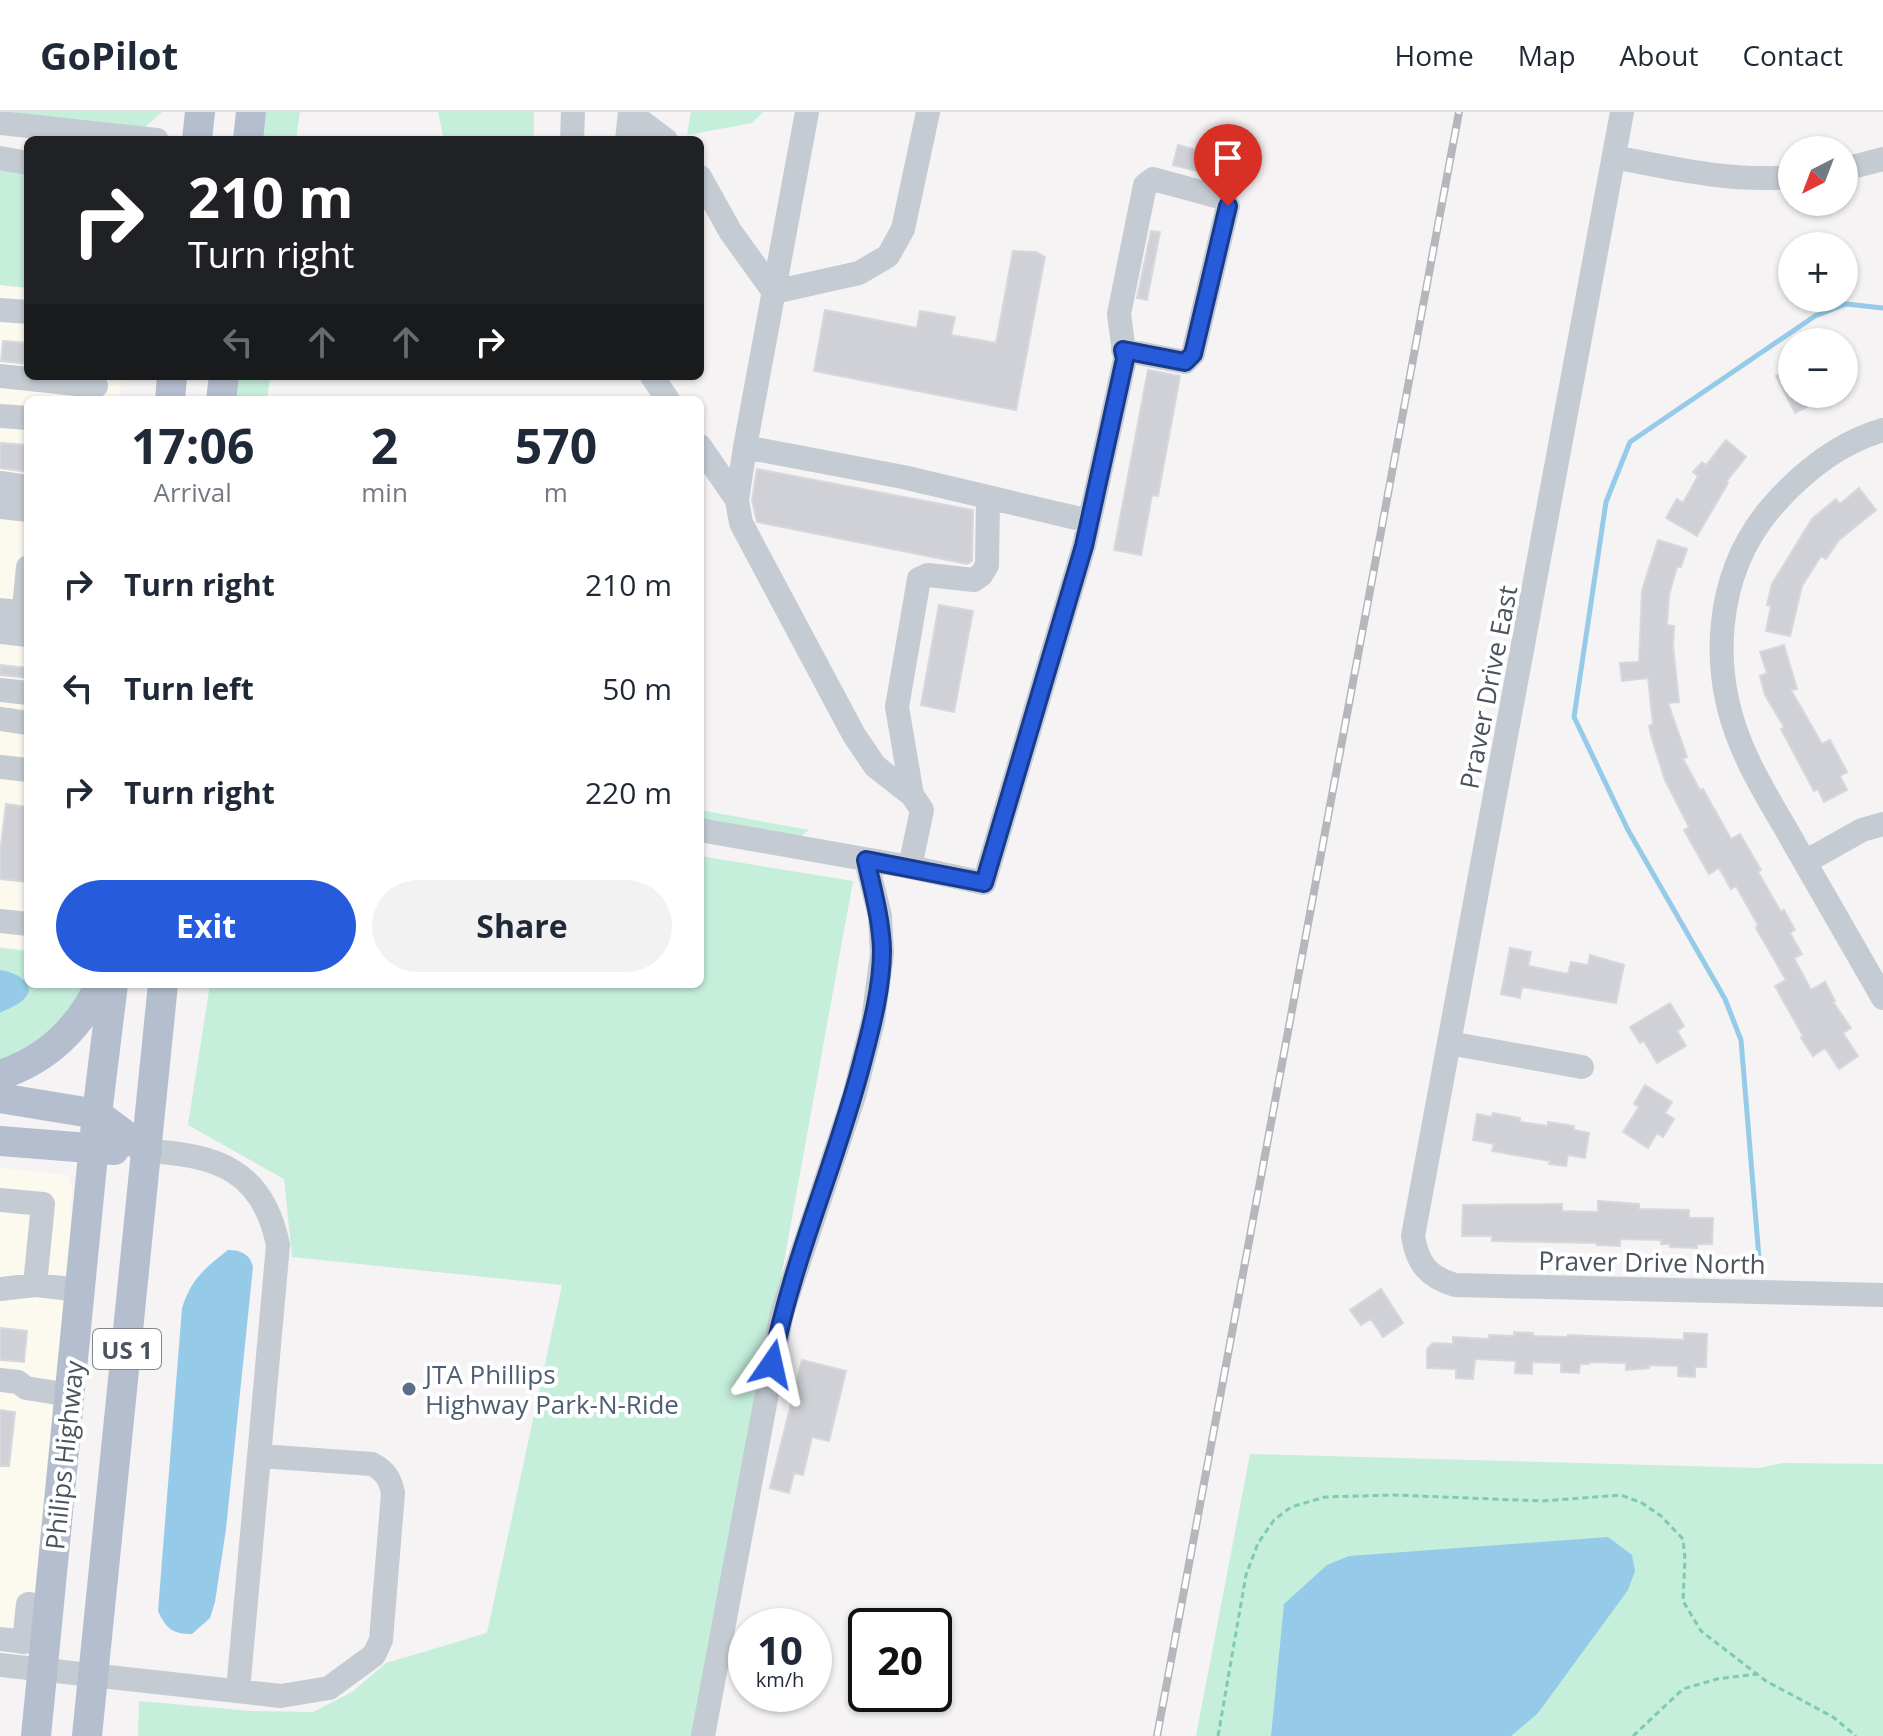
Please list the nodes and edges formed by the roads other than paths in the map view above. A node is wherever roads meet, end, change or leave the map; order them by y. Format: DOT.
graph roads {
  1 [pos="200,112"];
  2 [pos="251,112"];
  3 [pos="573,112"];
  4 [pos="807,112"];
  5 [pos="928,112"];
  6 [pos="1622,112"];
  7 [pos="630,113"];
  8 [pos="0,123"];
  9 [pos="120,136"];
  10 [pos="197,136"];
  11 [pos="248,136"];
  12 [pos="572,136"];
  13 [pos="627,136"];
  14 [pos="661,136"];
  15 [pos="1614,157"];
  16 [pos="0,158"];
  17 [pos="1883,159"];
  18 [pos="24,162"];
  19 [pos="1858,165"];
  20 [pos="1778,178"];
  21 [pos="704,184"];
  22 [pos="774,292"];
  23 [pos="0,310"];
  24 [pos="24,312"];
  25 [pos="1123,350"];
  26 [pos="0,376"];
  27 [pos="24,379"];
  28 [pos="35,380"];
  29 [pos="96,387"];
  30 [pos="0,416"];
  31 [pos="24,418"];
  32 [pos="1883,430"];
  33 [pos="745,447"];
  34 [pos="704,452"];
  35 [pos="0,483"];
  36 [pos="24,486"];
  37 [pos="988,497"];
  38 [pos="737,500"];
  39 [pos="0,507"];
  40 [pos="24,510"];
  41 [pos="1089,521"];
  42 [pos="24,582"];
  43 [pos="17,608"];
  44 [pos="0,632"];
  45 [pos="24,635"];
  46 [pos="0,690"];
  47 [pos="24,693"];
  48 [pos="24,723"];
  49 [pos="1,724"];
  50 [pos="0,767"];
  51 [pos="24,770"];
  52 [pos="912,795"];
  53 [pos="1883,824"];
  54 [pos="704,831"];
  55 [pos="866,860"];
  56 [pos="1805,862"];
  57 [pos="910,867"];
  58 [pos="0,921"];
  59 [pos="24,924"];
  60 [pos="98,988"];
  61 [pos="113,988"];
  62 [pos="163,988"];
  63 [pos="1883,998"];
  64 [pos="1449,1043"];
  65 [pos="1582,1067"];
  66 [pos="0,1075"];
  67 [pos="0,1098"];
  68 [pos="97,1114"];
  69 [pos="0,1141"];
  70 [pos="95,1149"];
  71 [pos="147,1151"];
  72 [pos="0,1200"];
  73 [pos="1425,1269"];
  74 [pos="35,1285"];
  75 [pos="0,1289"];
  76 [pos="81,1290"];
  77 [pos="1883,1295"];
  78 [pos="0,1380"];
  79 [pos="70,1395"];
  80 [pos="260,1456"];
  81 [pos="49,1607"];
  82 [pos="0,1639"];
  83 [pos="0,1665"];
  84 [pos="42,1670"];
  85 [pos="93,1677"];
  86 [pos="238,1690"];
  87 [pos="36,1736"];
  88 [pos="87,1736"];
  89 [pos="703,1736"];
  1 -- 10 [label="main road"];
  2 -- 11 [label="main road"];
  3 -- 12 [label="street"];
  4 -- 22 [label="street"];
  5 -- 22 [label="street"];
  6 -- 15 [label="street, Praver Drive East"];
  7 -- 13 [label="street"];
  7 -- 14 [label="street"];
  8 -- 9 [label="street"];
  15 -- 20 [label="street"];
  15 -- 64 [label="street, Praver Drive East"];
  16 -- 18 [label="street"];
  17 -- 19 [label="street"];
  21 -- 22 [label="street"];
  22 -- 33 [label="street"];
  23 -- 24 [label="street"];
  25 -- 25 [label="street"];
  25 -- 41 [label="street"];
  26 -- 27 [label="street"];
  28 -- 29 [label="street"];
  30 -- 31 [label="street"];
  32 -- 56 [label="street"];
  33 -- 37 [label="street"];
  33 -- 38 [label="street"];
  34 -- 38 [label="street"];
  35 -- 36 [label="street"];
  37 -- 41 [label="street"];
  37 -- 52 [label="street"];
  38 -- 52 [label="street"];
  39 -- 40 [label="street"];
  41 -- 57 [label="street"];
  42 -- 43 [label="street"];
  44 -- 45 [label="street"];
  46 -- 47 [label="street"];
  48 -- 49 [label="street"];
  50 -- 51 [label="street"];
  52 -- 57 [label="street"];
  53 -- 56 [label="street"];
  54 -- 55 [label="street"];
  55 -- 57 [label="street"];
  55 -- 89 [label="street"];
  56 -- 63 [label="street"];
  58 -- 59 [label="street"];
  60 -- 66 [label="main road"];
  61 -- 68 [label="main road, Philips Highway / US 1"];
  62 -- 71 [label="main road, Philips Highway / US 1"];
  64 -- 65 [label="street"];
  64 -- 73 [label="street, Praver Drive East"];
  67 -- 68 [label="main road"];
  68 -- 70 [label="main road, Philips Highway / US 1"];
  68 -- 71 [label="main road"];
  69 -- 70 [label="main road"];
  70 -- 71 [label="main road"];
  70 -- 76 [label="main road, Philips Highway / US 1"];
  71 -- 80 [label="street"];
  71 -- 85 [label="main road, Philips Highway / US 1"];
  72 -- 74 [label="street"];
  73 -- 77 [label="street, Praver Drive North"];
  74 -- 75 [label="street"];
  74 -- 76 [label="street"];
  76 -- 79 [label="main road, Philips Highway / US 1"];
  78 -- 79 [label="street"];
  79 -- 81 [label="main road, Philips Highway / US 1"];
  80 -- 86 [label="street"];
  80 -- 86 [label="street"];
  81 -- 82 [label="street"];
  81 -- 84 [label="main road, Philips Highway / US 1"];
  83 -- 84 [label="street"];
  84 -- 85 [label="street"];
  84 -- 87 [label="main road, Philips Highway / US 1"];
  85 -- 86 [label="street"];
  85 -- 88 [label="main road, Philips Highway / US 1"];
}
